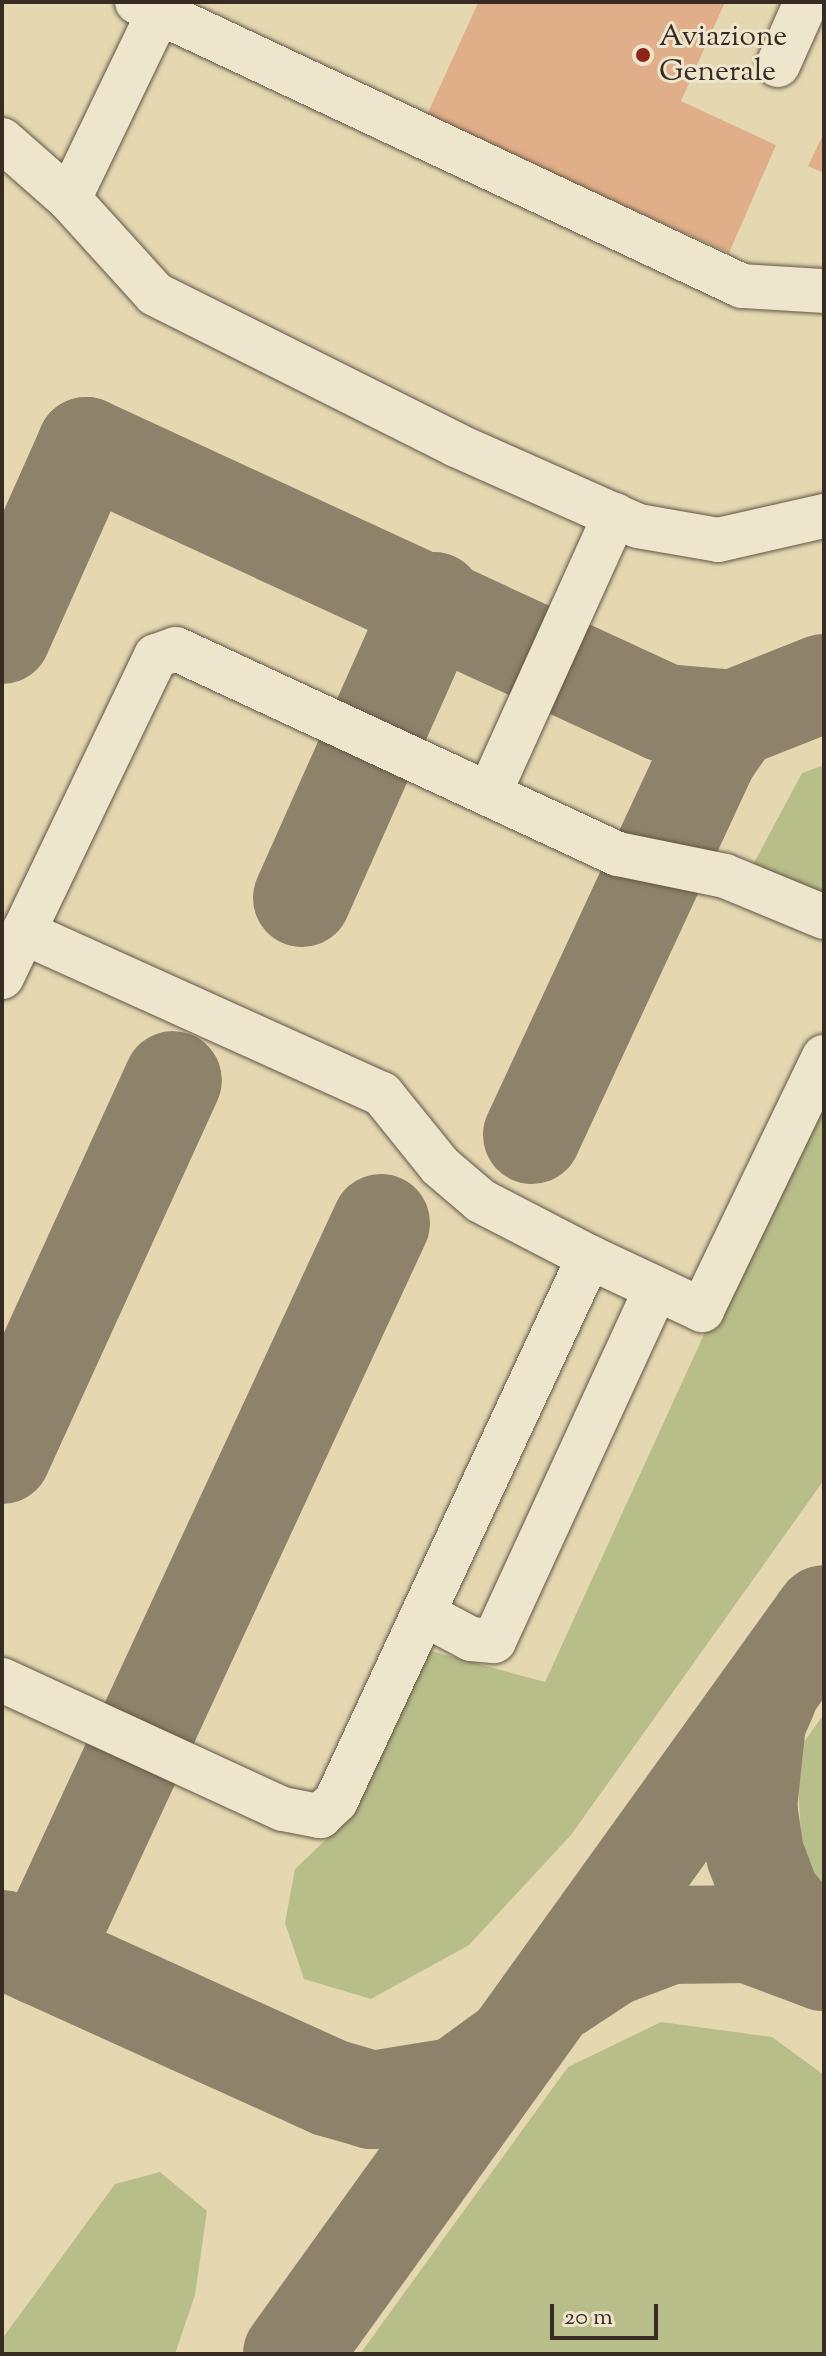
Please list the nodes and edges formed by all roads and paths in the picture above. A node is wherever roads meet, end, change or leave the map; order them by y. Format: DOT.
graph roads {
  1 [pos="806,2"];
  2 [pos="148,7"];
  3 [pos="778,65"];
  4 [pos="2,140"];
  5 [pos="69,199"];
  6 [pos="824,291"];
  7 [pos="615,515"];
  8 [pos="824,516"];
  9 [pos="489,794"];
  10 [pos="824,917"];
  11 [pos="23,932"];
  12 [pos="2,977"];
  13 [pos="824,1057"];
  14 [pos="589,1257"];
  15 [pos="656,1289"];
  16 [pos="424,1614"];
  17 [pos="2,1680"];
  1 -- 3 [label="lane"];
  2 -- 5 [label="lane"];
  2 -- 6 [label="lane"];
  4 -- 5 [label="lane"];
  5 -- 7 [label="lane"];
  7 -- 8 [label="lane"];
  7 -- 9 [label="lane"];
  9 -- 10 [label="lane"];
  9 -- 11 [label="lane"];
  11 -- 12 [label="lane"];
  11 -- 14 [label="lane"];
  13 -- 15 [label="lane"];
  14 -- 15 [label="lane"];
  14 -- 16 [label="lane"];
  15 -- 16 [label="lane"];
  16 -- 17 [label="lane"];
}
